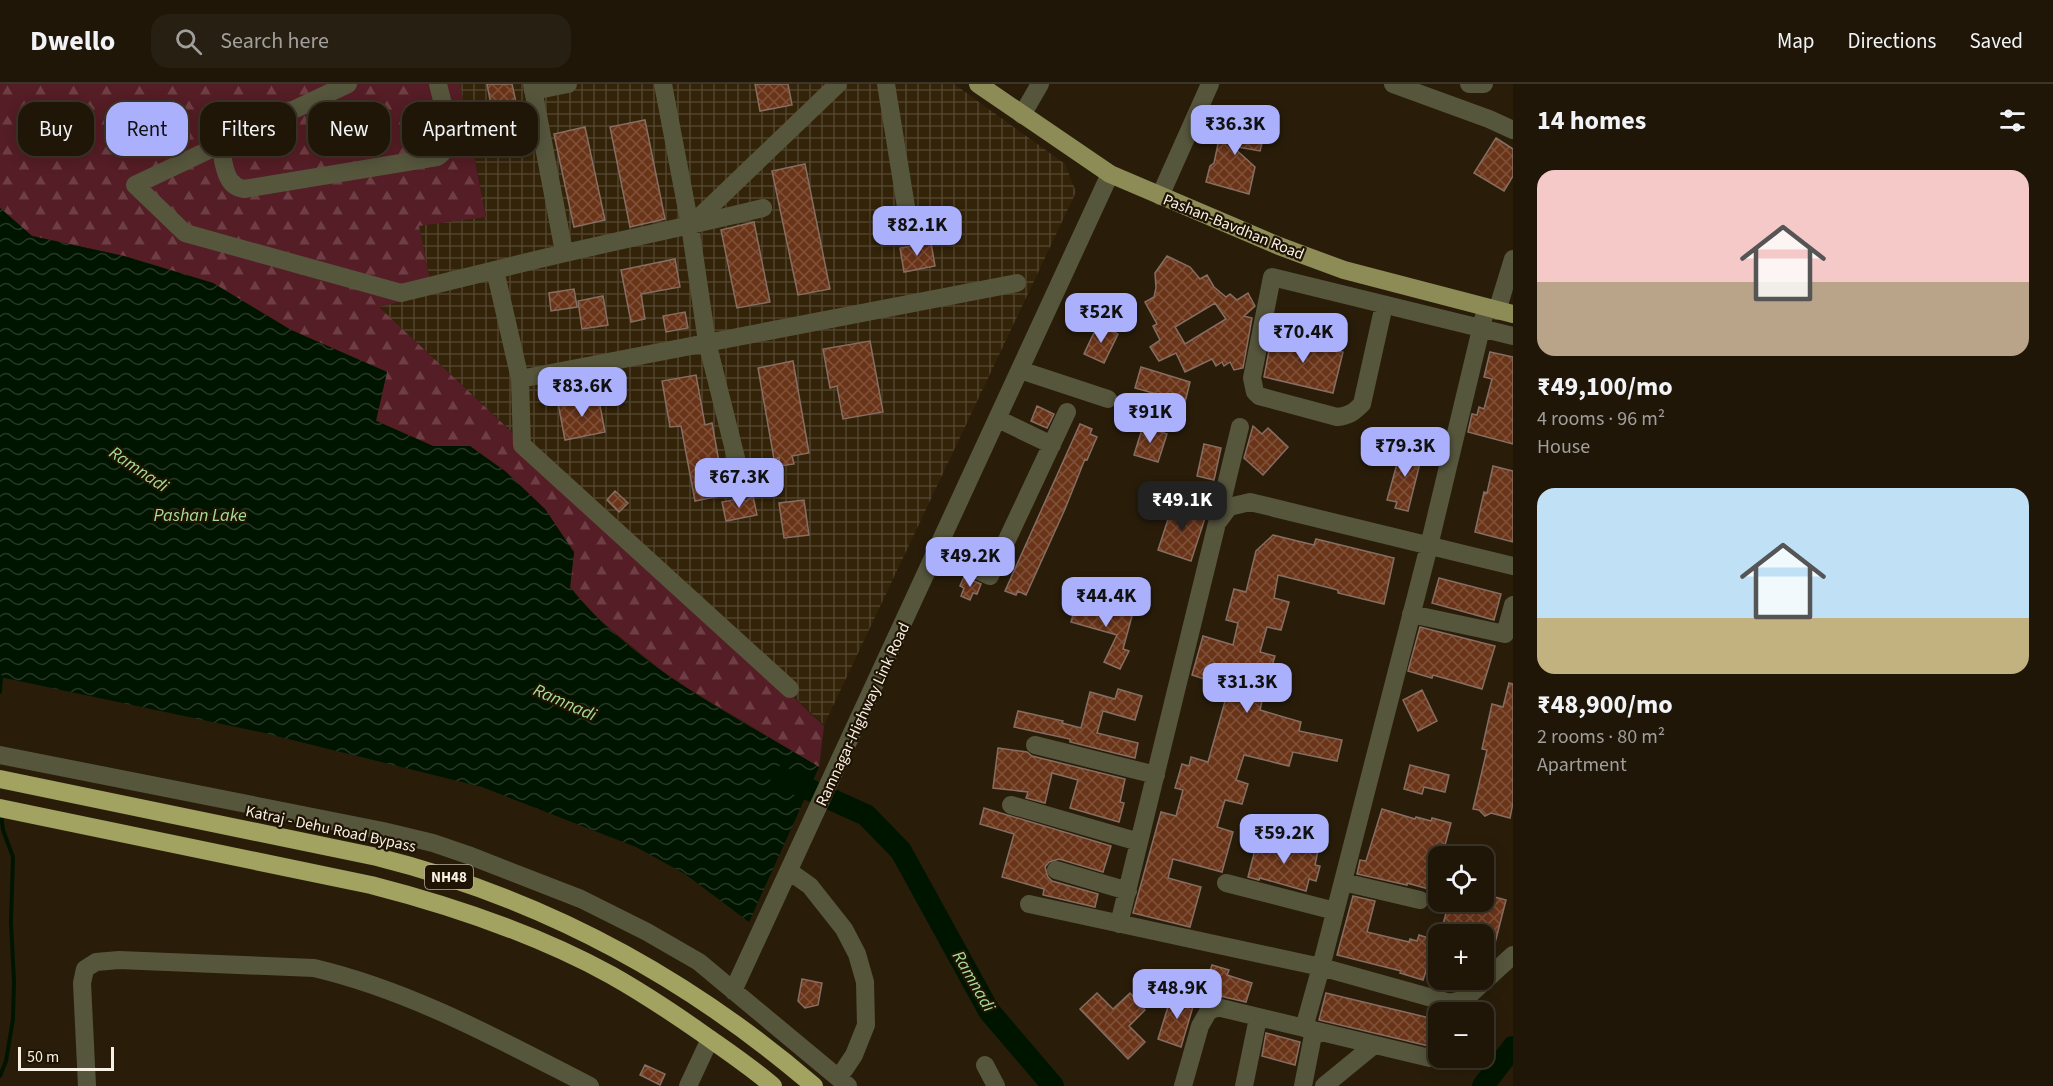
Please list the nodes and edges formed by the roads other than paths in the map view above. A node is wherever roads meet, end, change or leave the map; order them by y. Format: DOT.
graph roads {
  1 [pos="348,84"];
  2 [pos="438,84"];
  3 [pos="568,84"];
  4 [pos="663,84"];
  5 [pos="838,84"];
  6 [pos="886,84"];
  7 [pos="978,84"];
  8 [pos="1040,84"];
  9 [pos="1210,84"];
  10 [pos="1470,84"];
  11 [pos="1484,84"];
  12 [pos="1401,85"];
  13 [pos="532,87"];
  14 [pos="296,109"];
  15 [pos="1022,115"];
  16 [pos="1513,130"];
  17 [pos="200,154"];
  18 [pos="223,156"];
  19 [pos="1110,174"];
  20 [pos="1160,196"];
  21 [pos="763,208"];
  22 [pos="909,225"];
  23 [pos="690,226"];
  24 [pos="564,252"];
  25 [pos="1513,259"];
  26 [pos="495,270"];
  27 [pos="1017,283"];
  28 [pos="1384,305"];
  29 [pos="1499,311"];
  30 [pos="1481,328"];
  31 [pos="1513,336"];
  32 [pos="707,342"];
  33 [pos="1020,370"];
  34 [pos="520,379"];
  35 [pos="1108,399"];
  36 [pos="1067,412"];
  37 [pos="998,419"];
  38 [pos="1240,427"];
  39 [pos="1052,444"];
  40 [pos="744,490"];
  41 [pos="1217,523"];
  42 [pos="1429,546"];
  43 [pos="937,552"];
  44 [pos="1513,566"];
  45 [pos="1513,604"];
  46 [pos="1411,614"];
  47 [pos="790,689"];
  48 [pos="1035,745"];
  49 [pos="0,755"];
  50 [pos="1156,776"];
  51 [pos="0,779"];
  52 [pos="1011,805"];
  53 [pos="0,808"];
  54 [pos="1139,842"];
  55 [pos="1056,870"];
  56 [pos="789,871"];
  57 [pos="1343,882"];
  58 [pos="1226,884"];
  59 [pos="1128,891"];
  60 [pos="1420,900"];
  61 [pos="1029,904"];
  62 [pos="1335,911"];
  63 [pos="1119,924"];
  64 [pos="1513,955"];
  65 [pos="1321,967"];
  66 [pos="733,991"];
  67 [pos="1258,1018"];
  68 [pos="1309,1029"];
  69 [pos="710,1039"];
  70 [pos="1374,1045"];
  71 [pos="1428,1058"];
  72 [pos="985,1065"];
  73 [pos="846,1078"];
  74 [pos="87,1086"];
  75 [pos="590,1086"];
  76 [pos="688,1086"];
  77 [pos="773,1086"];
  78 [pos="814,1086"];
  79 [pos="996,1086"];
  80 [pos="1183,1086"];
  81 [pos="1244,1086"];
  82 [pos="1303,1086"];
  83 [pos="1324,1086"];
  1 -- 14 [label="street"];
  2 -- 18 [label="street"];
  3 -- 13 [label="street"];
  4 -- 23 [label="street"];
  5 -- 23 [label="street"];
  6 -- 22 [label="street"];
  7 -- 15 [label="main road, Pashan-Bavdhan Road"];
  8 -- 15 [label="street"];
  9 -- 20 [label="street"];
  10 -- 11 [label="street"];
  12 -- 16 [label="street"];
  13 -- 24 [label="street"];
  15 -- 19 [label="main road, Pashan-Bavdhan Road"];
  17 -- 26 [label="street"];
  19 -- 20 [label="main road, Pashan-Bavdhan Road"];
  19 -- 33 [label="street, Ramnagar-Highway Link Road"];
  20 -- 29 [label="main road, Pashan-Bavdhan Road"];
  21 -- 23 [label="street"];
  23 -- 24 [label="street"];
  23 -- 32 [label="street"];
  24 -- 26 [label="street"];
  25 -- 29 [label="street"];
  26 -- 34 [label="street"];
  27 -- 32 [label="street"];
  28 -- 28 [label="street"];
  28 -- 30 [label="street"];
  29 -- 30 [label="street"];
  30 -- 31 [label="street"];
  30 -- 42 [label="street"];
  32 -- 34 [label="street"];
  32 -- 40 [label="street"];
  33 -- 35 [label="street"];
  33 -- 37 [label="street, Ramnagar-Highway Link Road"];
  34 -- 47 [label="street"];
  36 -- 39 [label="street"];
  37 -- 39 [label="street"];
  37 -- 43 [label="street, Ramnagar-Highway Link Road"];
  38 -- 41 [label="street"];
  39 -- 43 [label="street"];
  41 -- 42 [label="street"];
  41 -- 50 [label="street"];
  42 -- 44 [label="street"];
  42 -- 46 [label="street"];
  43 -- 56 [label="street, Ramnagar-Highway Link Road"];
  45 -- 46 [label="street"];
  46 -- 57 [label="street"];
  48 -- 50 [label="street"];
  49 -- 66 [label="street"];
  50 -- 54 [label="street"];
  51 -- 78 [label="highway, Katraj - Dehu Road Bypass / NH48"];
  52 -- 54 [label="street"];
  53 -- 69 [label="highway, NH48"];
  54 -- 59 [label="street"];
  55 -- 59 [label="street"];
  56 -- 66 [label="street, Ramnagar-Highway Link Road"];
  56 -- 73 [label="street"];
  57 -- 60 [label="street"];
  57 -- 62 [label="street"];
  58 -- 62 [label="street"];
  59 -- 63 [label="street"];
  61 -- 63 [label="street"];
  62 -- 65 [label="street"];
  63 -- 65 [label="street"];
  64 -- 65 [label="street"];
  65 -- 68 [label="street"];
  66 -- 73 [label="street"];
  67 -- 68 [label="street"];
  67 -- 80 [label="street"];
  67 -- 81 [label="street"];
  68 -- 70 [label="street"];
  68 -- 82 [label="street"];
  69 -- 76 [label="street"];
  69 -- 77 [label="highway, NH48"];
  70 -- 71 [label="street"];
  70 -- 83 [label="street"];
  72 -- 79 [label="street"];
  74 -- 75 [label="street"];
}
